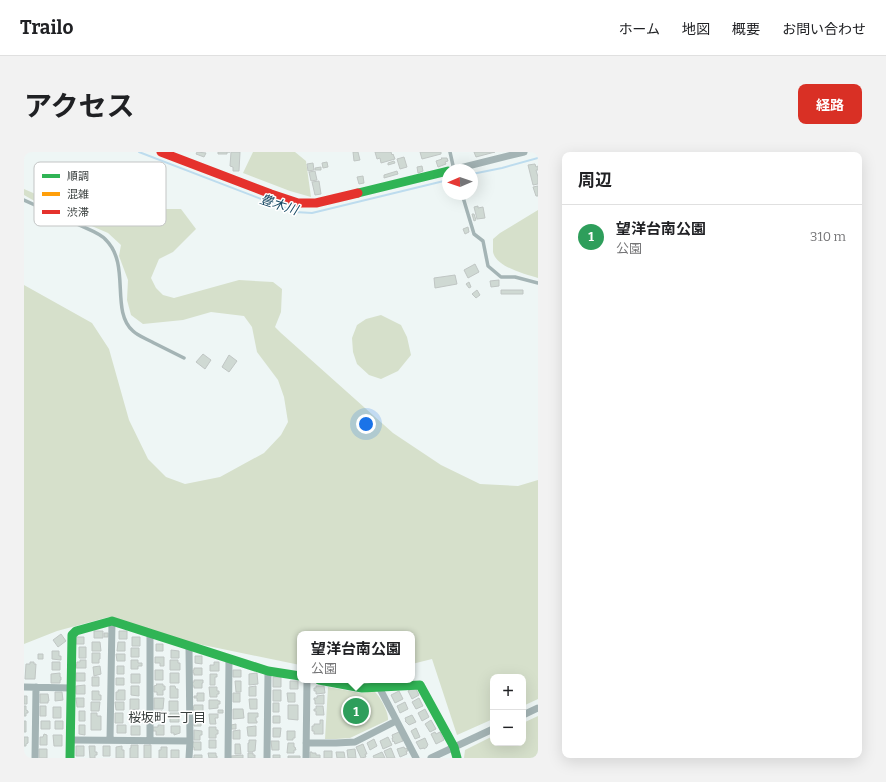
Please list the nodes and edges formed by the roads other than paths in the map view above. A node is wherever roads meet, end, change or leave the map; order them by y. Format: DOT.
graph roads {
  1 [pos="161,152"];
  2 [pos="450,152"];
  3 [pos="524,152"];
  4 [pos="452,164"];
  5 [pos="477,164"];
  6 [pos="442,173"];
  7 [pos="24,200"];
  8 [pos="464,200"];
  9 [pos="34,204"];
  10 [pos="82,226"];
  11 [pos="538,283"];
  12 [pos="184,358"];
  13 [pos="112,621"];
  14 [pos="150,634"];
  15 [pos="189,647"];
  16 [pos="229,659"];
  17 [pos="268,671"];
  18 [pos="297,676"];
  19 [pos="307,683"];
  20 [pos="335,683"];
  21 [pos="24,687"];
  22 [pos="36,687"];
  23 [pos="379,687"];
  24 [pos="71,688"];
  25 [pos="538,708"];
  26 [pos="526,714"];
  27 [pos="396,721"];
  28 [pos="490,730"];
  29 [pos="71,740"];
  30 [pos="110,740"];
  31 [pos="150,741"];
  32 [pos="190,741"];
  33 [pos="306,743"];
  34 [pos="454,747"];
  35 [pos="35,758"];
  36 [pos="70,758"];
  37 [pos="189,758"];
  38 [pos="228,758"];
  39 [pos="267,758"];
  40 [pos="306,758"];
  41 [pos="416,758"];
  42 [pos="431,758"];
  43 [pos="457,758"];
  1 -- 6 [label="street"];
  2 -- 4 [label="lane"];
  3 -- 5 [label="street"];
  7 -- 9 [label="lane"];
  8 -- 11 [label="lane"];
  10 -- 12 [label="lane"];
  13 -- 14 [label="street"];
  13 -- 24 [label="street"];
  13 -- 30 [label="street"];
  14 -- 15 [label="street"];
  14 -- 31 [label="street"];
  15 -- 16 [label="street"];
  15 -- 32 [label="street"];
  16 -- 17 [label="street"];
  16 -- 38 [label="street"];
  17 -- 18 [label="street"];
  17 -- 39 [label="street"];
  19 -- 33 [label="street"];
  20 -- 23 [label="street"];
  21 -- 22 [label="street"];
  22 -- 24 [label="street"];
  22 -- 35 [label="street"];
  23 -- 27 [label="street"];
  23 -- 34 [label="street"];
  24 -- 29 [label="street"];
  25 -- 26 [label="street"];
  27 -- 33 [label="street"];
  27 -- 41 [label="street"];
  28 -- 34 [label="street"];
  29 -- 30 [label="street"];
  29 -- 36 [label="street"];
  30 -- 31 [label="street"];
  31 -- 32 [label="street"];
  32 -- 37 [label="street"];
  33 -- 40 [label="street"];
  34 -- 42 [label="street"];
  34 -- 43 [label="street"];
}
